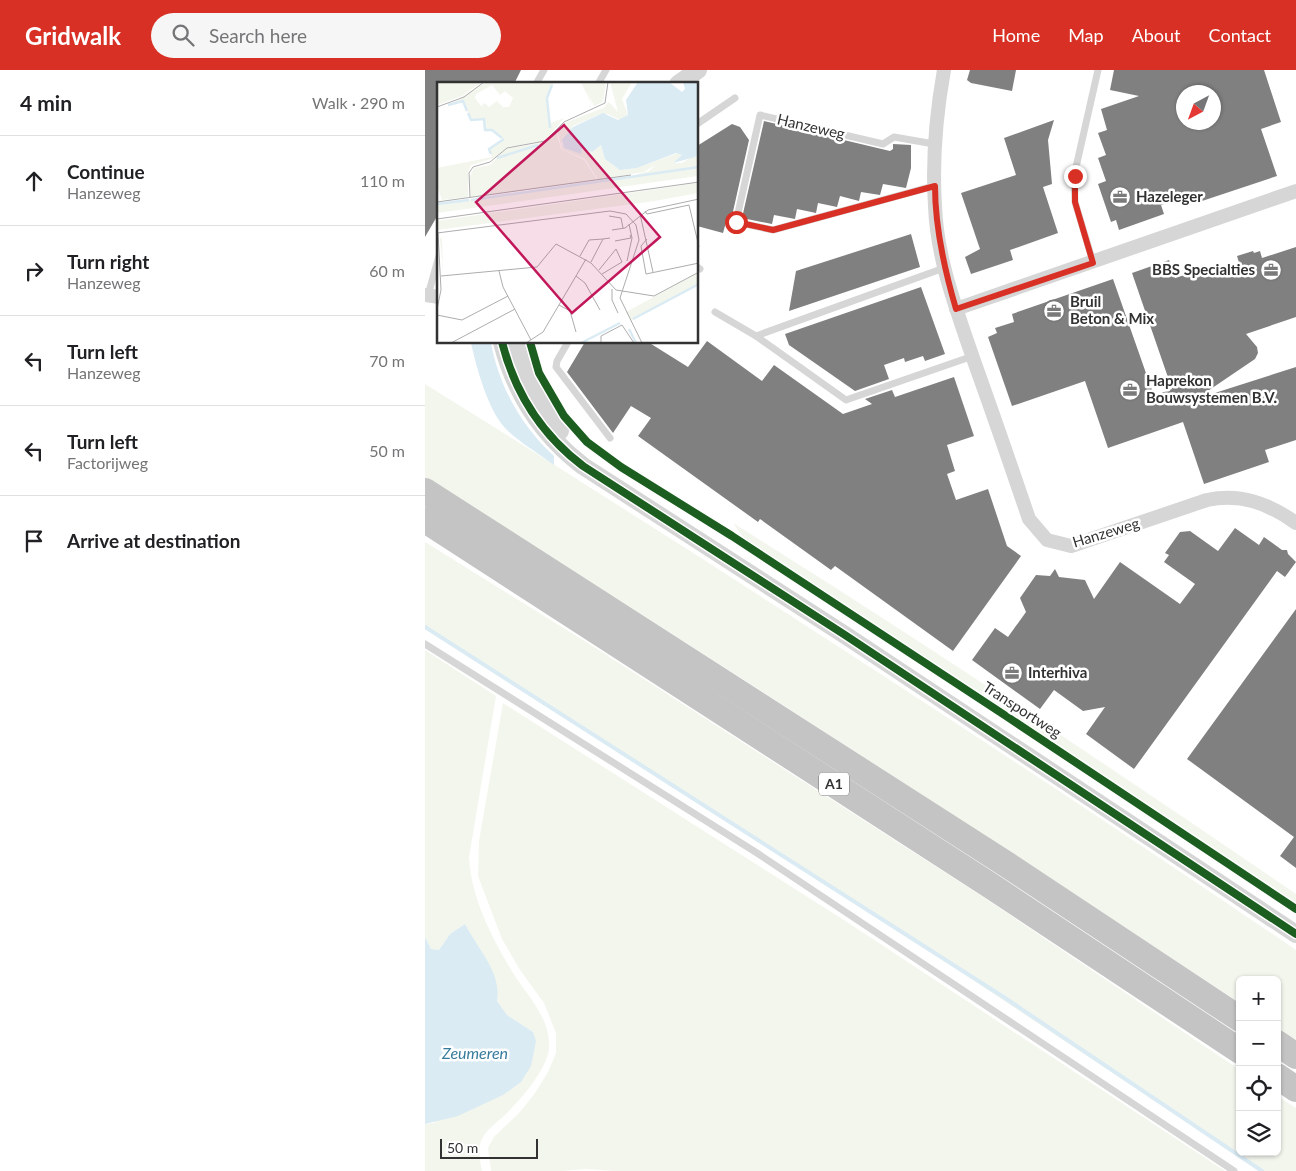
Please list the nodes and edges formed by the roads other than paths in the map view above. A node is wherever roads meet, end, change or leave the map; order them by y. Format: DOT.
graph roads {
  1 [pos="544,70"];
  2 [pos="607,70"];
  3 [pos="686,70"];
  4 [pos="699,70"];
  5 [pos="944,70"];
  6 [pos="1098,70"];
  7 [pos="538,82"];
  8 [pos="599,82"];
  9 [pos="670,82"];
  10 [pos="681,82"];
  11 [pos="735,98"];
  12 [pos="699,123"];
  13 [pos="934,144"];
  14 [pos="935,186"];
  15 [pos="1296,191"];
  16 [pos="1093,263"];
  17 [pos="437,265"];
  18 [pos="944,268"];
  19 [pos="430,296"];
  20 [pos="956,309"];
  21 [pos="715,312"];
  22 [pos="756,336"];
  23 [pos="503,344"];
  24 [pos="517,344"];
  25 [pos="567,344"];
  26 [pos="973,356"];
  27 [pos="610,438"];
  28 [pos="425,491"];
  29 [pos="425,520"];
  30 [pos="1296,523"];
  31 [pos="425,644"];
  32 [pos="1296,922"];
  33 [pos="1296,934"];
  34 [pos="1236,1016"];
  35 [pos="1281,1046"];
  36 [pos="1236,1048"];
  37 [pos="1296,1056"];
  38 [pos="1281,1079"];
  39 [pos="1296,1089"];
  40 [pos="1234,1171"];
  1 -- 7 [label="lane"];
  2 -- 8 [label="lane"];
  3 -- 9 [label="street"];
  4 -- 10 [label="street"];
  5 -- 13 [label="street, Hanzeweg"];
  6 -- 16 [label="lane"];
  11 -- 12 [label="lane"];
  13 -- 14 [label="street, Hanzeweg"];
  13 -- 14 [label="lane, Hanzeweg"];
  14 -- 18 [label="street, Hanzeweg"];
  15 -- 16 [label="street"];
  16 -- 20 [label="street"];
  17 -- 19 [label="lane"];
  18 -- 20 [label="street, Hanzeweg"];
  18 -- 22 [label="lane"];
  20 -- 26 [label="street, Hanzeweg"];
  21 -- 22 [label="lane"];
  22 -- 26 [label="lane"];
  23 -- 33 [label="street"];
  24 -- 32 [label="street, Transportweg"];
  25 -- 27 [label="lane"];
  26 -- 30 [label="street, Hanzeweg"];
  28 -- 34 [label="highway, A1"];
  29 -- 36 [label="highway, A1"];
  31 -- 40 [label="lane"];
  35 -- 37 [label="highway"];
  38 -- 39 [label="highway"];
}
